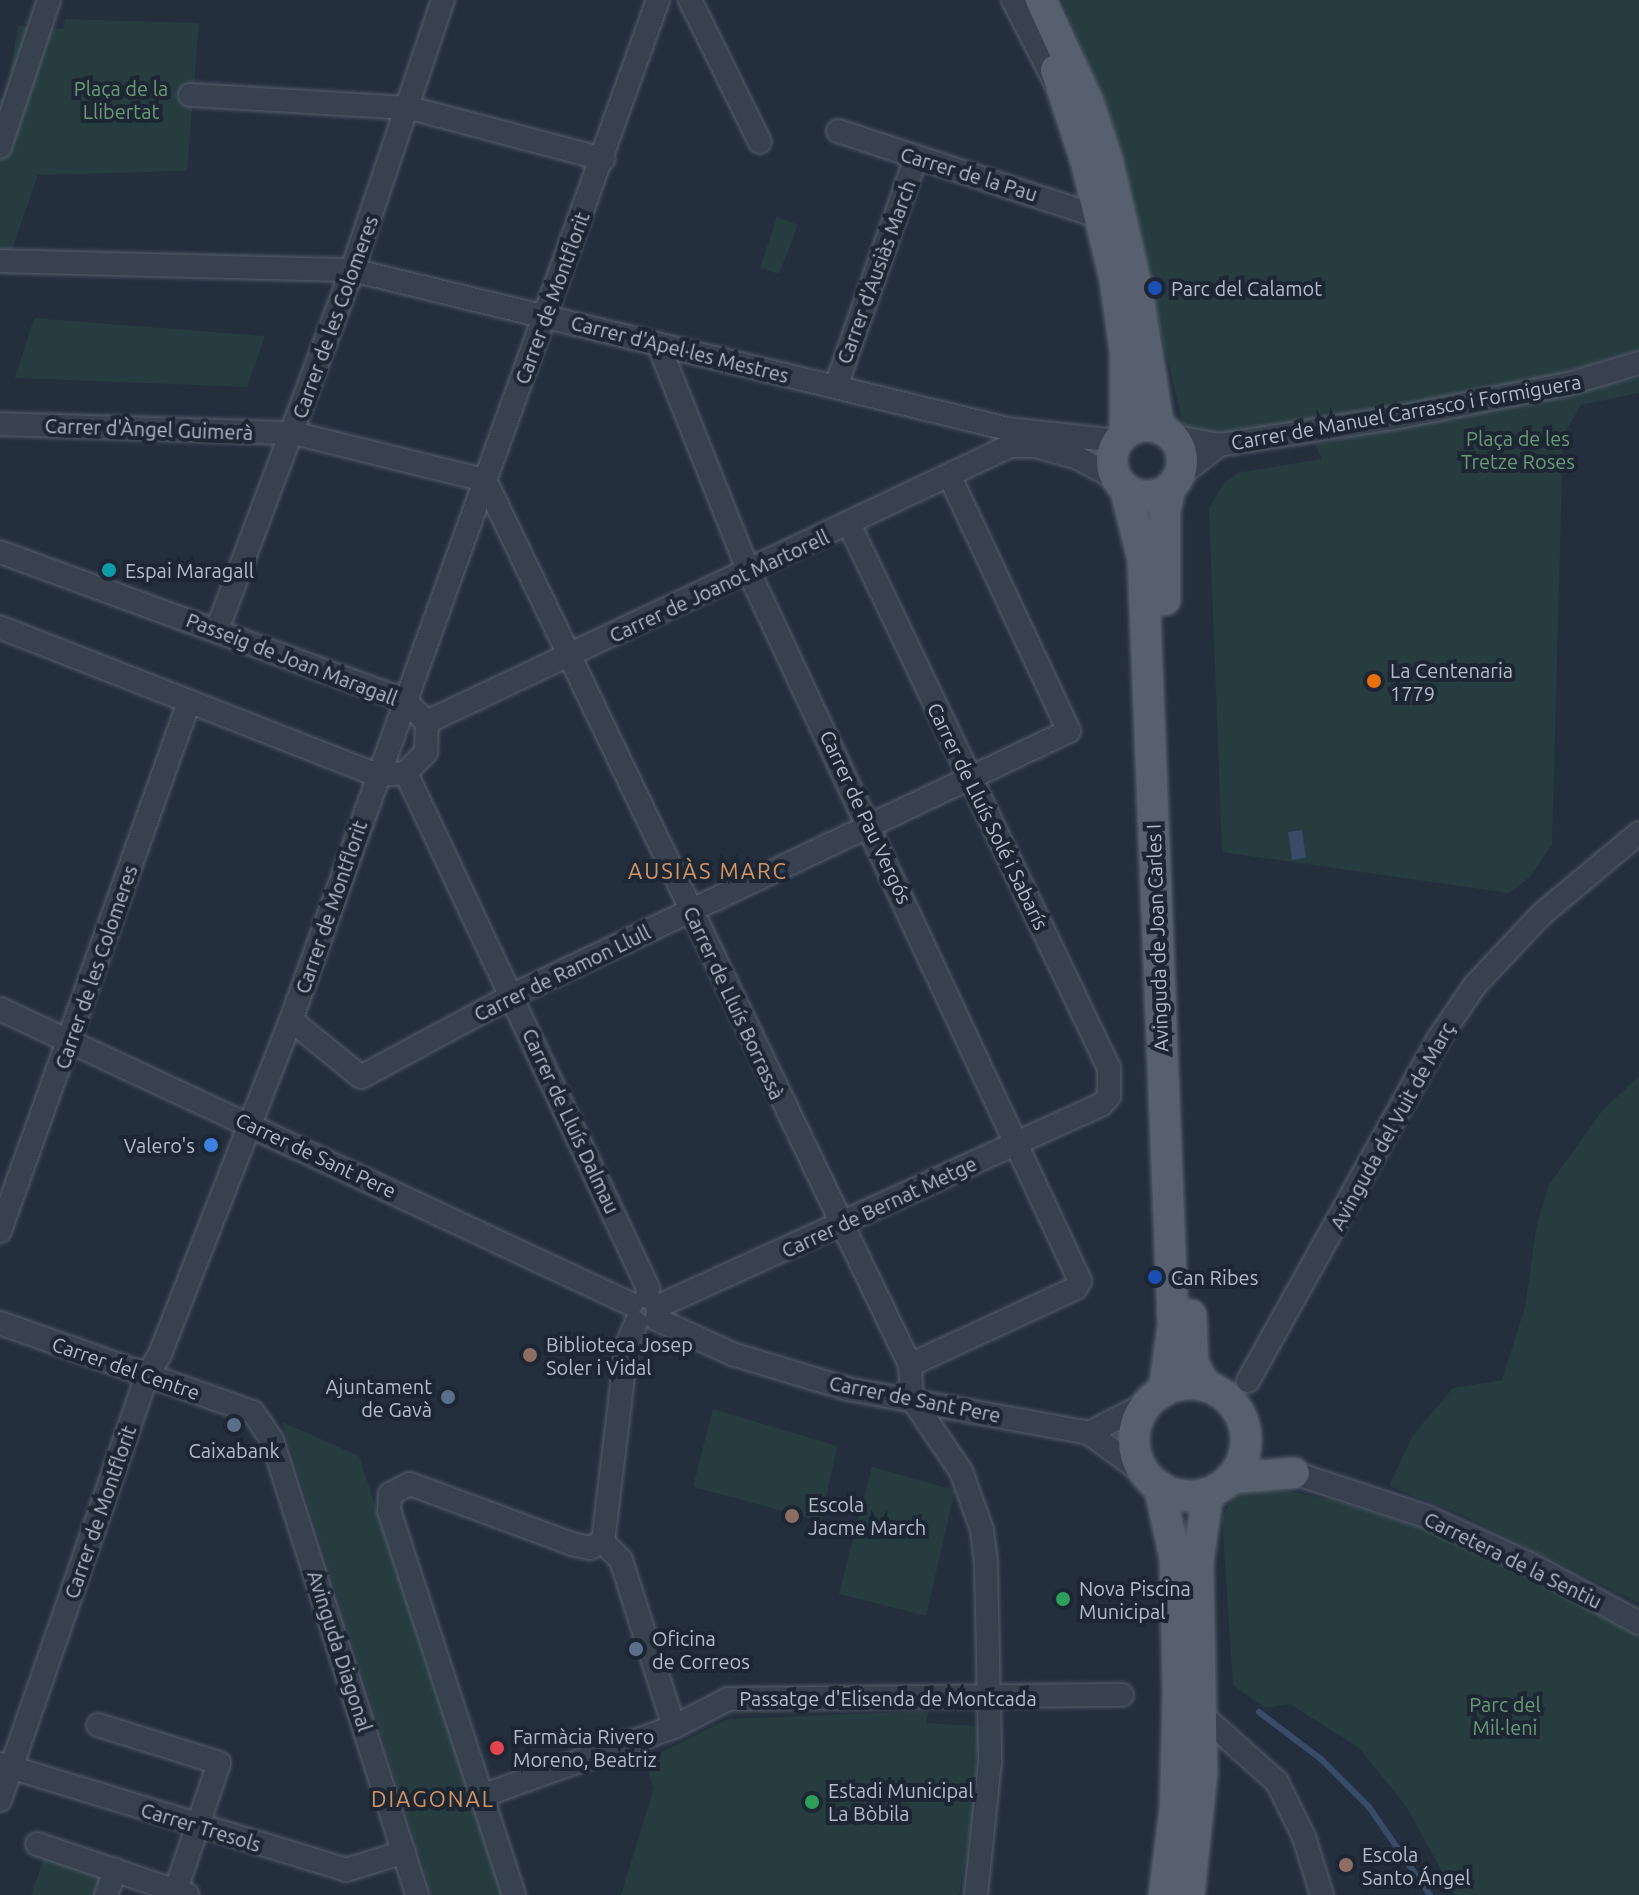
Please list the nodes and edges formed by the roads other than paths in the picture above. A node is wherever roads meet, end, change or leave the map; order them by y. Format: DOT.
graph roads {
  1 [pos="49,0"];
  2 [pos="443,0"];
  3 [pos="1013,0"];
  4 [pos="1032,0"];
  5 [pos="1041,0"];
  6 [pos="1056,0"];
  7 [pos="692,4"];
  8 [pos="656,6"];
  9 [pos="190,95"];
  10 [pos="1078,106"];
  11 [pos="410,108"];
  12 [pos="838,131"];
  13 [pos="760,142"];
  14 [pos="0,147"];
  15 [pos="916,158"];
  16 [pos="603,159"];
  17 [pos="1100,217"];
  18 [pos="0,261"];
  19 [pos="352,270"];
  20 [pos="546,316"];
  21 [pos="659,346"];
  22 [pos="1639,363"];
  23 [pos="836,386"];
  24 [pos="0,424"];
  25 [pos="1166,432"];
  26 [pos="293,433"];
  27 [pos="1121,437"];
  28 [pos="1009,438"];
  29 [pos="1219,445"];
  30 [pos="950,477"];
  31 [pos="485,480"];
  32 [pos="1174,482"];
  33 [pos="1121,484"];
  34 [pos="850,526"];
  35 [pos="0,552"];
  36 [pos="749,572"];
  37 [pos="217,630"];
  38 [pos="2,635"];
  39 [pos="570,655"];
  40 [pos="404,700"];
  41 [pos="189,702"];
  42 [pos="427,722"];
  43 [pos="406,773"];
  44 [pos="377,775"];
  45 [pos="970,778"];
  46 [pos="871,826"];
  47 [pos="1639,833"];
  48 [pos="690,910"];
  49 [pos="513,995"];
  50 [pos="0,1009"];
  51 [pos="291,1020"];
  52 [pos="70,1042"];
  53 [pos="1101,1105"];
  54 [pos="249,1124"];
  55 [pos="1016,1142"];
  56 [pos="840,1226"];
  57 [pos="0,1231"];
  58 [pos="645,1310"];
  59 [pos="0,1323"];
  60 [pos="910,1365"];
  61 [pos="147,1375"];
  62 [pos="1248,1381"];
  63 [pos="1211,1388"];
  64 [pos="1156,1397"];
  65 [pos="912,1399"];
  66 [pos="253,1412"];
  67 [pos="1242,1424"];
  68 [pos="1089,1433"];
  69 [pos="1294,1473"];
  70 [pos="1152,1480"];
  71 [pos="1220,1485"];
  72 [pos="603,1542"];
  73 [pos="1639,1623"];
  74 [pos="1122,1695"];
  75 [pos="990,1700"];
  76 [pos="1202,1715"];
  77 [pos="98,1725"];
  78 [pos="674,1727"];
  79 [pos="6,1766"];
  80 [pos="482,1796"];
  81 [pos="0,1800"];
  82 [pos="199,1828"];
  83 [pos="37,1844"];
  84 [pos="404,1852"];
  85 [pos="115,1870"];
  86 [pos="180,1893"];
  87 [pos="106,1895"];
  88 [pos="417,1895"];
  89 [pos="514,1895"];
  90 [pos="976,1895"];
  91 [pos="1164,1895"];
  92 [pos="1189,1895"];
  93 [pos="1322,1895"];
  1 -- 14 [label="street"];
  2 -- 11 [label="street, Carrer de les Colomeres"];
  3 -- 10 [label="street"];
  4 -- 10 [label="main road"];
  5 -- 10 [label="main road"];
  6 -- 10 [label="street"];
  7 -- 13 [label="street"];
  8 -- 16 [label="street, Carrer de Montflorit"];
  9 -- 11 [label="street"];
  10 -- 17 [label="main road"];
  10 -- 25 [label="main road"];
  11 -- 16 [label="street"];
  11 -- 19 [label="street, Carrer de les Colomeres"];
  12 -- 15 [label="street, Carrer de la Pau"];
  15 -- 17 [label="street, Carrer de la Pau"];
  15 -- 23 [label="street, Carrer d'Ausiàs March"];
  16 -- 20 [label="street, Carrer de Montflorit"];
  17 -- 27 [label="main road"];
  18 -- 19 [label="street, Carrer d'Apel·les Mestres"];
  19 -- 20 [label="street, Carrer d'Apel·les Mestres"];
  19 -- 26 [label="street, Carrer de les Colomeres"];
  20 -- 21 [label="street, Carrer d'Apel·les Mestres"];
  20 -- 31 [label="street, Carrer de Montflorit"];
  21 -- 23 [label="street, Carrer d'Apel·les Mestres"];
  21 -- 36 [label="street, Carrer de Pau Vergós"];
  22 -- 29 [label="street, Carrer de Manuel Carrasco i Formiguera"];
  23 -- 28 [label="street, Carrer d'Apel·les Mestres"];
  24 -- 26 [label="street, Carrer d'Àngel Guimerà"];
  25 -- 27 [label="main road"];
  25 -- 29 [label="street, Carrer de Manuel Carrasco i Formiguera"];
  25 -- 32 [label="main road"];
  26 -- 31 [label="street, Carrer d'Àngel Guimerà"];
  26 -- 37 [label="street, Carrer de les Colomeres"];
  27 -- 28 [label="street, Carrer d'Apel·les Mestres"];
  27 -- 33 [label="main road"];
  28 -- 30 [label="street, Carrer de Joanot Martorell"];
  28 -- 33 [label="street"];
  29 -- 32 [label="street, Carrer de Manuel Carrasco i Formiguera"];
  30 -- 34 [label="street, Carrer de Joanot Martorell"];
  30 -- 45 [label="street, Carrer de Ramon Llull"];
  31 -- 39 [label="street, Carrer de Lluís Borrassà"];
  31 -- 40 [label="street, Carrer de Montflorit"];
  32 -- 33 [label="main road"];
  32 -- 63 [label="main road, Avinguda de Joan Carles I"];
  33 -- 64 [label="main road, Avinguda de Joan Carles I"];
  34 -- 36 [label="street, Carrer de Joanot Martorell"];
  34 -- 45 [label="street, Carrer de Lluís Solé i Sabarís"];
  35 -- 37 [label="street, Passeig de Joan Maragall"];
  36 -- 39 [label="street, Carrer de Joanot Martorell"];
  36 -- 46 [label="street, Carrer de Pau Vergós"];
  37 -- 40 [label="street, Passeig de Joan Maragall"];
  38 -- 41 [label="street"];
  39 -- 42 [label="street, Carrer de Joanot Martorell"];
  39 -- 48 [label="street, Carrer de Lluís Borrassà"];
  40 -- 42 [label="street, Passeig de Joan Maragall"];
  40 -- 44 [label="street, Carrer de Montflorit"];
  41 -- 44 [label="street"];
  41 -- 52 [label="street, Carrer de les Colomeres"];
  42 -- 43 [label="street"];
  43 -- 44 [label="street"];
  43 -- 49 [label="street, Carrer de Lluís Dalmau"];
  44 -- 51 [label="street, Carrer de Montflorit"];
  45 -- 46 [label="street, Carrer de Ramon Llull"];
  45 -- 53 [label="street, Carrer de Lluís Solé i Sabarís"];
  46 -- 48 [label="street, Carrer de Ramon Llull"];
  46 -- 55 [label="street, Carrer de Pau Vergós"];
  47 -- 62 [label="street, Avinguda del Vuit de Març"];
  48 -- 49 [label="street, Carrer de Ramon Llull"];
  48 -- 56 [label="street, Carrer de Lluís Borrassà"];
  49 -- 51 [label="street, Carrer de Ramon Llull"];
  49 -- 58 [label="street, Carrer de Lluís Dalmau"];
  50 -- 52 [label="street, Carrer de Sant Pere"];
  51 -- 54 [label="street, Carrer de Montflorit"];
  52 -- 54 [label="street, Carrer de Sant Pere"];
  52 -- 57 [label="street, Carrer de les Colomeres"];
  53 -- 55 [label="street, Carrer de Bernat Metge"];
  54 -- 58 [label="street, Carrer de Sant Pere"];
  54 -- 61 [label="street, Carrer de Montflorit"];
  55 -- 56 [label="street, Carrer de Bernat Metge"];
  55 -- 60 [label="street, Carrer de Pau Vergós"];
  56 -- 58 [label="street, Carrer de Bernat Metge"];
  56 -- 60 [label="street, Carrer de Lluís Borrassà"];
  58 -- 65 [label="street, Carrer de Sant Pere"];
  58 -- 72 [label="street"];
  59 -- 61 [label="street, Carrer del Centre"];
  60 -- 65 [label="street, Carrer de Lluís Borrassà"];
  61 -- 66 [label="street, Carrer del Centre"];
  61 -- 79 [label="street, Carrer de Montflorit"];
  62 -- 63 [label="main road"];
  62 -- 67 [label="main road"];
  63 -- 64 [label="main road"];
  63 -- 67 [label="main road"];
  64 -- 68 [label="street"];
  64 -- 70 [label="main road"];
  65 -- 68 [label="street, Carrer de Sant Pere"];
  65 -- 75 [label="street"];
  66 -- 84 [label="street, Avinguda Diagonal"];
  67 -- 69 [label="main road"];
  67 -- 71 [label="main road"];
  68 -- 70 [label="street, Carrer de Sant Pere"];
  69 -- 71 [label="main road"];
  69 -- 73 [label="street, Carretera de la Sentiu"];
  70 -- 71 [label="main road"];
  70 -- 91 [label="main road"];
  71 -- 76 [label="main road"];
  72 -- 78 [label="street"];
  72 -- 80 [label="street"];
  74 -- 75 [label="street, Passatge d'Elisenda de Montcada"];
  75 -- 78 [label="street, Passatge d'Elisenda de Montcada"];
  75 -- 90 [label="street"];
  76 -- 92 [label="main road"];
  76 -- 93 [label="street"];
  77 -- 82 [label="street"];
  78 -- 80 [label="street, Passatge d'Elisenda de Montcada"];
  79 -- 81 [label="street, Carrer de Montflorit"];
  79 -- 82 [label="street, Carrer Tresols"];
  80 -- 89 [label="street"];
  82 -- 84 [label="street, Carrer Tresols"];
  82 -- 86 [label="street"];
  83 -- 85 [label="street"];
  84 -- 88 [label="street, Avinguda Diagonal"];
  85 -- 86 [label="street"];
  85 -- 87 [label="street"];
}
